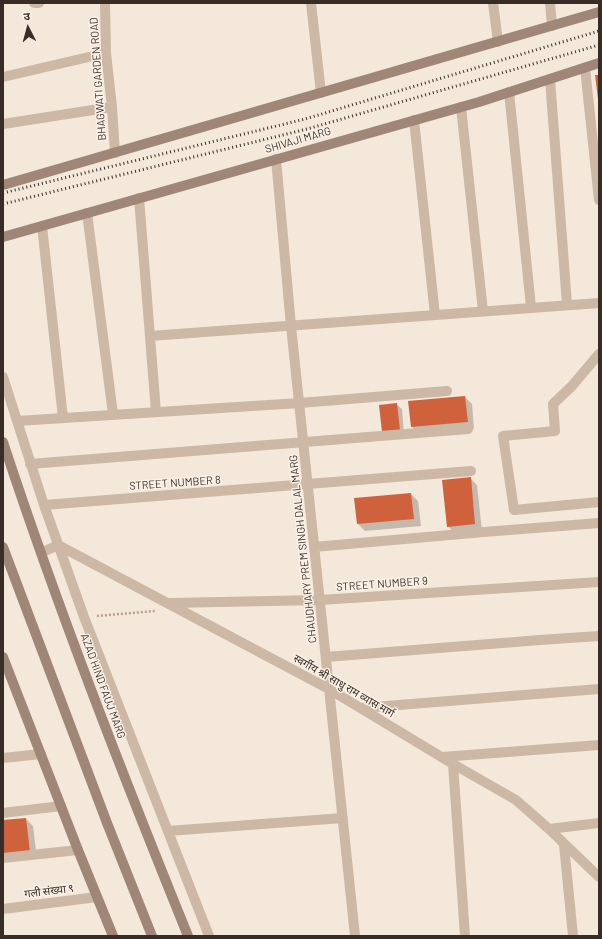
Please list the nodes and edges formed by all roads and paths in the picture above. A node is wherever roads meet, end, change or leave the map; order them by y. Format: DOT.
graph roads {
  1 [pos="34,3"];
  2 [pos="39,3"];
  3 [pos="106,3"];
  4 [pos="311,3"];
  5 [pos="493,3"];
  6 [pos="550,3"];
  7 [pos="599,12"];
  8 [pos="552,26"];
  9 [pos="498,42"];
  10 [pos="106,53"];
  11 [pos="599,63"];
  12 [pos="585,68"];
  13 [pos="3,77"];
  14 [pos="550,79"];
  15 [pos="509,92"];
  16 [pos="321,93"];
  17 [pos="461,106"];
  18 [pos="112,107"];
  19 [pos="414,120"];
  20 [pos="3,124"];
  21 [pos="115,153"];
  22 [pos="276,159"];
  23 [pos="3,185"];
  24 [pos="139,198"];
  25 [pos="599,200"];
  26 [pos="87,213"];
  27 [pos="42,226"];
  28 [pos="3,237"];
  29 [pos="599,303"];
  30 [pos="567,304"];
  31 [pos="531,307"];
  32 [pos="483,312"];
  33 [pos="434,315"];
  34 [pos="292,326"];
  35 [pos="150,336"];
  36 [pos="599,354"];
  37 [pos="3,377"];
  38 [pos="447,391"];
  39 [pos="300,403"];
  40 [pos="156,412"];
  41 [pos="113,414"];
  42 [pos="64,418"];
  43 [pos="17,421"];
  44 [pos="468,430"];
  45 [pos="3,442"];
  46 [pos="304,443"];
  47 [pos="30,464"];
  48 [pos="472,471"];
  49 [pos="308,484"];
  50 [pos="599,502"];
  51 [pos="44,505"];
  52 [pos="599,523"];
  53 [pos="58,546"];
  54 [pos="3,547"];
  55 [pos="314,547"];
  56 [pos="41,553"];
  57 [pos="599,582"];
  58 [pos="320,600"];
  59 [pos="164,607"];
  60 [pos="84,617"];
  61 [pos="599,636"];
  62 [pos="326,657"];
  63 [pos="3,660"];
  64 [pos="329,689"];
  65 [pos="599,689"];
  66 [pos="361,708"];
  67 [pos="599,745"];
  68 [pos="41,754"];
  69 [pos="442,757"];
  70 [pos="3,758"];
  71 [pos="453,764"];
  72 [pos="61,806"];
  73 [pos="3,812"];
  74 [pos="343,818"];
  75 [pos="599,823"];
  76 [pos="549,829"];
  77 [pos="168,831"];
  78 [pos="564,845"];
  79 [pos="78,850"];
  80 [pos="3,858"];
  81 [pos="599,877"];
  82 [pos="97,897"];
  83 [pos="3,909"];
  84 [pos="113,936"];
  85 [pos="152,936"];
  86 [pos="188,936"];
  87 [pos="209,936"];
  88 [pos="355,936"];
  89 [pos="465,936"];
  90 [pos="573,936"];
  1 -- 2 [label="street"];
  3 -- 10 [label="street, BHAGWATI GARDEN ROAD"];
  4 -- 16 [label="street"];
  5 -- 9 [label="street"];
  6 -- 8 [label="street"];
  7 -- 8 [label="main road"];
  8 -- 9 [label="main road"];
  9 -- 16 [label="main road"];
  10 -- 13 [label="street"];
  10 -- 18 [label="street, BHAGWATI GARDEN ROAD"];
  11 -- 12 [label="main road, SHIVAJI MARG"];
  12 -- 14 [label="main road, SHIVAJI MARG"];
  12 -- 25 [label="street"];
  14 -- 15 [label="main road, SHIVAJI MARG"];
  14 -- 30 [label="street"];
  15 -- 17 [label="main road, SHIVAJI MARG"];
  15 -- 31 [label="street"];
  16 -- 21 [label="main road"];
  17 -- 19 [label="main road, SHIVAJI MARG"];
  17 -- 32 [label="street"];
  18 -- 20 [label="street"];
  18 -- 21 [label="street, BHAGWATI GARDEN ROAD"];
  19 -- 22 [label="main road, SHIVAJI MARG"];
  19 -- 33 [label="street"];
  21 -- 23 [label="main road"];
  22 -- 24 [label="main road, SHIVAJI MARG"];
  22 -- 34 [label="street, CHAUDHARY PREM SINGH DALAL MARG"];
  24 -- 26 [label="main road, SHIVAJI MARG"];
  24 -- 35 [label="street"];
  26 -- 27 [label="main road, SHIVAJI MARG"];
  26 -- 41 [label="street"];
  27 -- 28 [label="main road, SHIVAJI MARG"];
  27 -- 42 [label="street"];
  29 -- 30 [label="street"];
  30 -- 31 [label="street"];
  31 -- 32 [label="street"];
  32 -- 33 [label="street"];
  33 -- 34 [label="street"];
  34 -- 35 [label="street"];
  34 -- 39 [label="street, CHAUDHARY PREM SINGH DALAL MARG"];
  35 -- 40 [label="street"];
  36 -- 50 [label="street"];
  37 -- 43 [label="street"];
  38 -- 39 [label="street"];
  39 -- 40 [label="street"];
  39 -- 46 [label="street, CHAUDHARY PREM SINGH DALAL MARG"];
  40 -- 41 [label="street"];
  41 -- 42 [label="street"];
  42 -- 43 [label="street"];
  43 -- 47 [label="street"];
  44 -- 46 [label="street"];
  45 -- 56 [label="main road, AZAD HIND FAUJ MARG"];
  46 -- 47 [label="street"];
  46 -- 49 [label="street, CHAUDHARY PREM SINGH DALAL MARG"];
  47 -- 51 [label="street"];
  48 -- 49 [label="street, STREET NUMBER 8"];
  49 -- 51 [label="street, STREET NUMBER 8"];
  49 -- 55 [label="street, CHAUDHARY PREM SINGH DALAL MARG"];
  51 -- 53 [label="street"];
  52 -- 55 [label="street"];
  53 -- 56 [label="street"];
  53 -- 59 [label="street, स्वर्गीय श्री साधु राम व्यास मार्ग"];
  53 -- 60 [label="street"];
  54 -- 85 [label="main road"];
  55 -- 58 [label="street, CHAUDHARY PREM SINGH DALAL MARG"];
  56 -- 86 [label="main road, AZAD HIND FAUJ MARG"];
  57 -- 58 [label="street, STREET NUMBER 9"];
  58 -- 59 [label="street, STREET NUMBER 9"];
  58 -- 62 [label="street, CHAUDHARY PREM SINGH DALAL MARG"];
  59 -- 60 [label="path"];
  59 -- 64 [label="street, स्वर्गीय श्री साधु राम व्यास मार्ग"];
  60 -- 77 [label="street"];
  61 -- 62 [label="street"];
  62 -- 64 [label="street, CHAUDHARY PREM SINGH DALAL MARG"];
  63 -- 68 [label="main road"];
  64 -- 66 [label="street, स्वर्गीय श्री साधु राम व्यास मार्ग"];
  64 -- 74 [label="street, CHAUDHARY PREM SINGH DALAL MARG"];
  65 -- 66 [label="street"];
  66 -- 69 [label="street, स्वर्गीय श्री साधु राम व्यास मार्ग"];
  67 -- 69 [label="street"];
  68 -- 70 [label="street"];
  68 -- 72 [label="main road"];
  69 -- 71 [label="street, स्वर्गीय श्री साधु राम व्यास मार्ग"];
  71 -- 76 [label="street, स्वर्गीय श्री साधु राम व्यास मार्ग"];
  71 -- 89 [label="street"];
  72 -- 73 [label="street"];
  72 -- 79 [label="main road"];
  74 -- 77 [label="street"];
  74 -- 88 [label="street, CHAUDHARY PREM SINGH DALAL MARG"];
  75 -- 76 [label="street"];
  76 -- 78 [label="street, स्वर्गीय श्री साधु राम व्यास मार्ग"];
  77 -- 87 [label="street"];
  78 -- 81 [label="street, स्वर्गीय श्री साधु राम व्यास मार्ग"];
  78 -- 90 [label="street"];
  79 -- 80 [label="street"];
  79 -- 82 [label="main road"];
  82 -- 83 [label="street, गली संख्या ९"];
  82 -- 84 [label="main road"];
}
